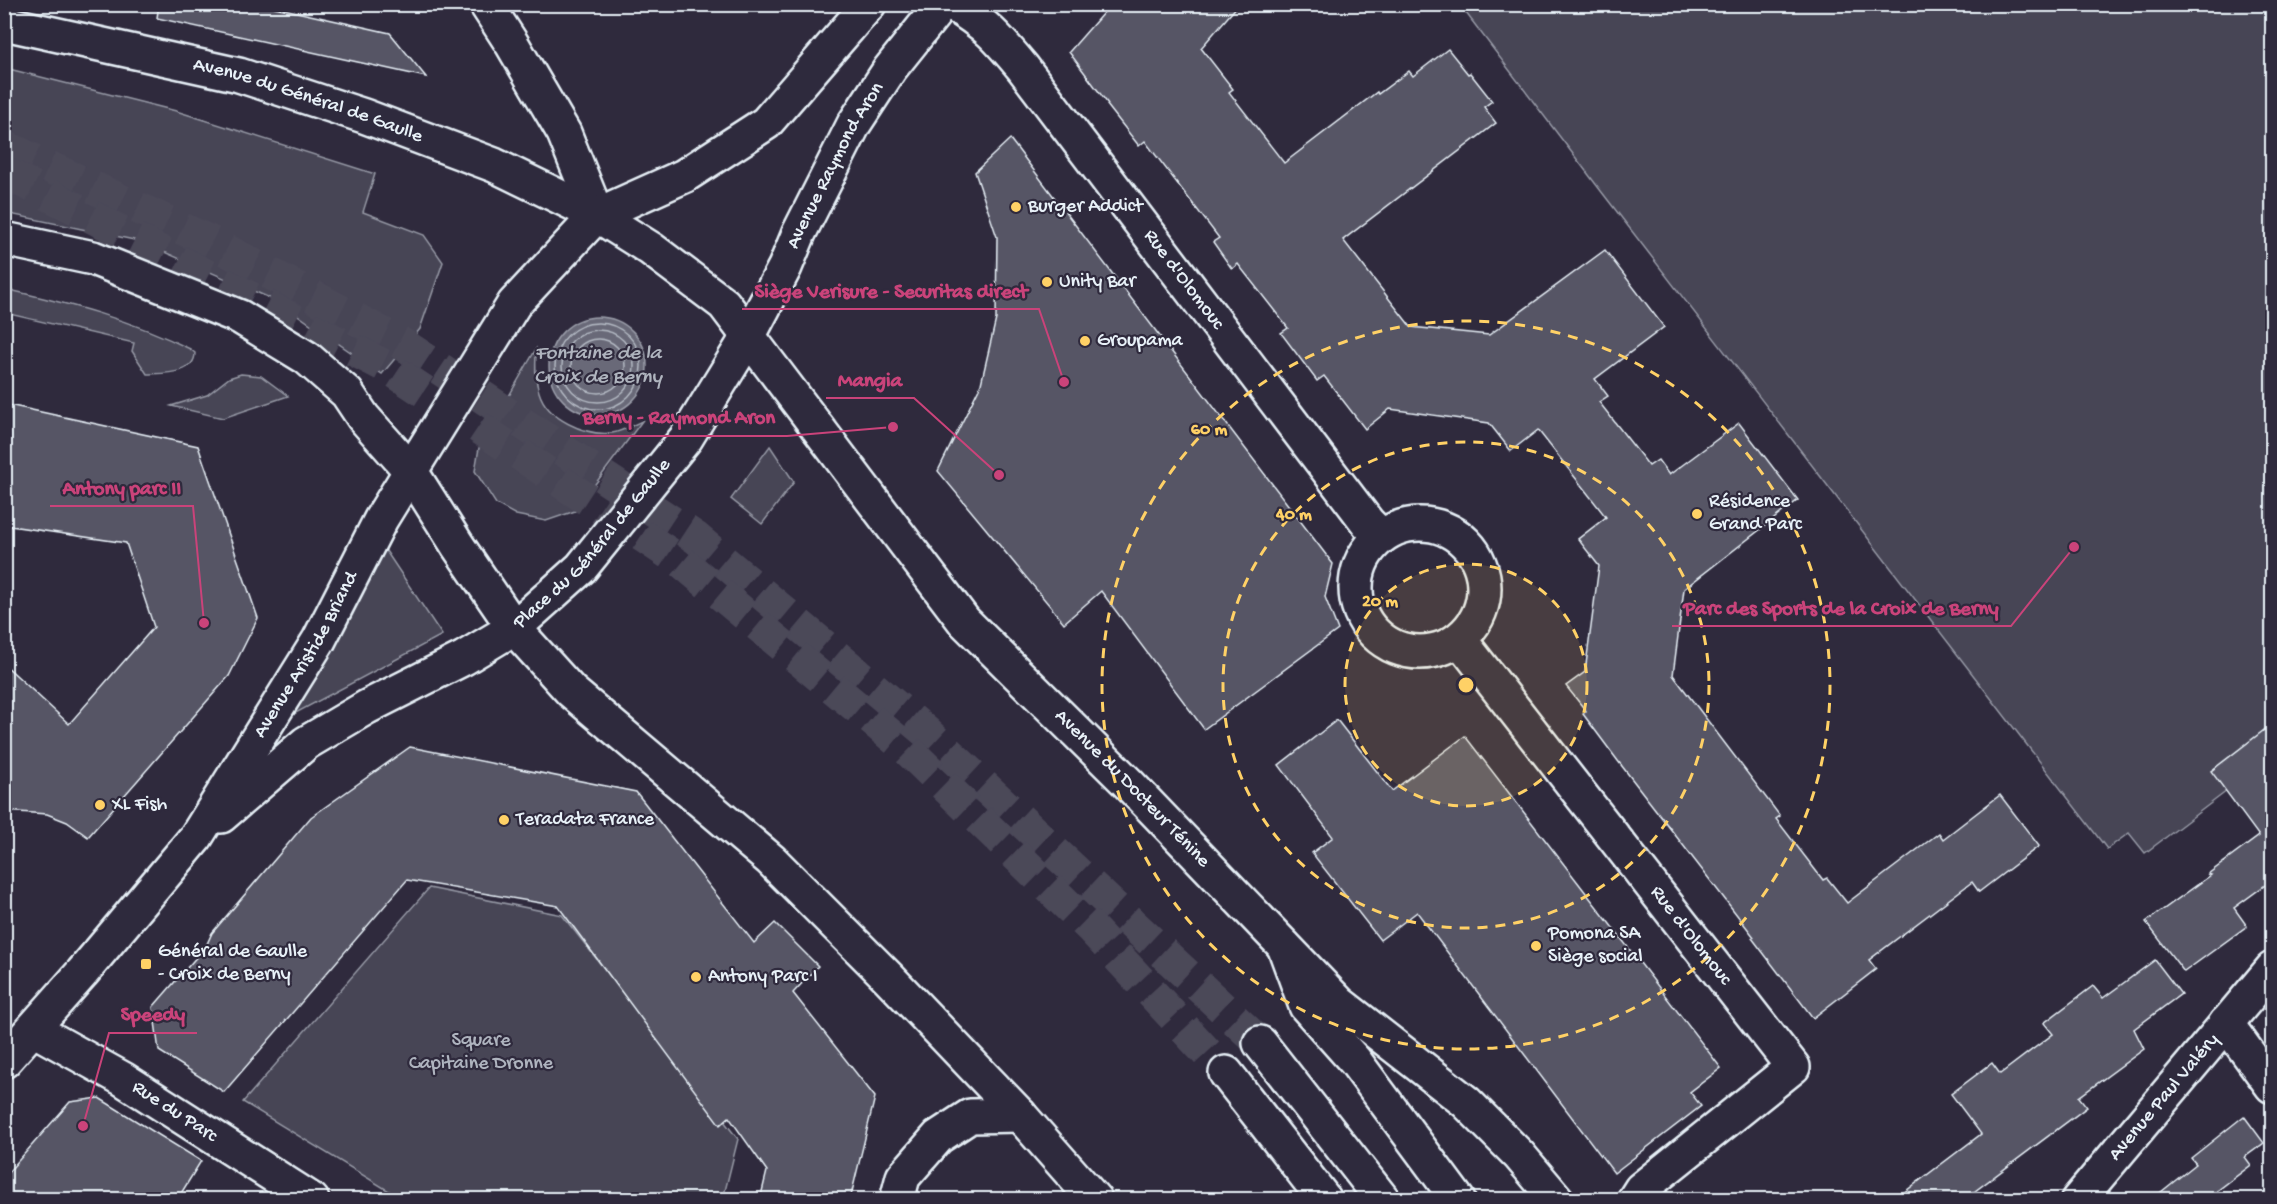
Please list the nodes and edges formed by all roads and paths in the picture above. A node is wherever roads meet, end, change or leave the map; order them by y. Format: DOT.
graph roads {
  1 [pos="486,4"];
  2 [pos="869,4"];
  3 [pos="942,4"];
  4 [pos="952,4"];
  5 [pos="4,23"];
  6 [pos="597,215"];
  7 [pos="4,239"];
  8 [pos="748,337"];
  9 [pos="410,470"];
  10 [pos="1381,536"];
  11 [pos="514,628"];
  12 [pos="1460,640"];
  13 [pos="196,837"];
  14 [pos="1284,946"];
  15 [pos="2272,969"];
  16 [pos="2226,1023"];
  17 [pos="33,1029"];
  18 [pos="1260,1043"];
  19 [pos="4,1061"];
  20 [pos="1226,1073"];
  21 [pos="2272,1086"];
  22 [pos="1020,1115"];
  23 [pos="312,1200"];
  24 [pos="897,1200"];
  25 [pos="1095,1200"];
  26 [pos="1325,1200"];
  27 [pos="1383,1200"];
  28 [pos="1458,1200"];
  29 [pos="1557,1200"];
  30 [pos="1634,1200"];
  31 [pos="2078,1200"];
  1 -- 6 [label="main road"];
  2 -- 6 [label="main road"];
  3 -- 8 [label="main road, Avenue Raymond Aron"];
  4 -- 10 [label="main road, Rue d'Olomouc"];
  5 -- 6 [label="main road, Avenue du Général de Gaulle"];
  6 -- 8 [label="main road"];
  6 -- 9 [label="main road"];
  7 -- 9 [label="main road"];
  8 -- 11 [label="main road, Place du Général de Gaulle"];
  8 -- 14 [label="main road, Avenue du Docteur Ténine"];
  9 -- 11 [label="main road, Place du Général de Gaulle"];
  9 -- 13 [label="main road, Avenue Aristide Briand"];
  10 -- 12 [label="main road"];
  10 -- 12 [label="main road"];
  11 -- 13 [label="main road, Avenue Aristide Briand"];
  11 -- 22 [label="main road"];
  12 -- 30 [label="main road, Rue d'Olomouc"];
  13 -- 17 [label="main road, Avenue Aristide Briand"];
  14 -- 28 [label="main road"];
  14 -- 29 [label="main road, Avenue du Docteur Ténine"];
  15 -- 16 [label="main road, Avenue Paul Valéry"];
  16 -- 21 [label="main road, Avenue Paul Valéry"];
  16 -- 31 [label="main road, Avenue Paul Valéry"];
  17 -- 19 [label="main road, Avenue Aristide Briand"];
  17 -- 23 [label="main road, Rue du Parc"];
  18 -- 27 [label="main road"];
  20 -- 26 [label="main road"];
  22 -- 24 [label="main road"];
  22 -- 25 [label="main road"];
}
